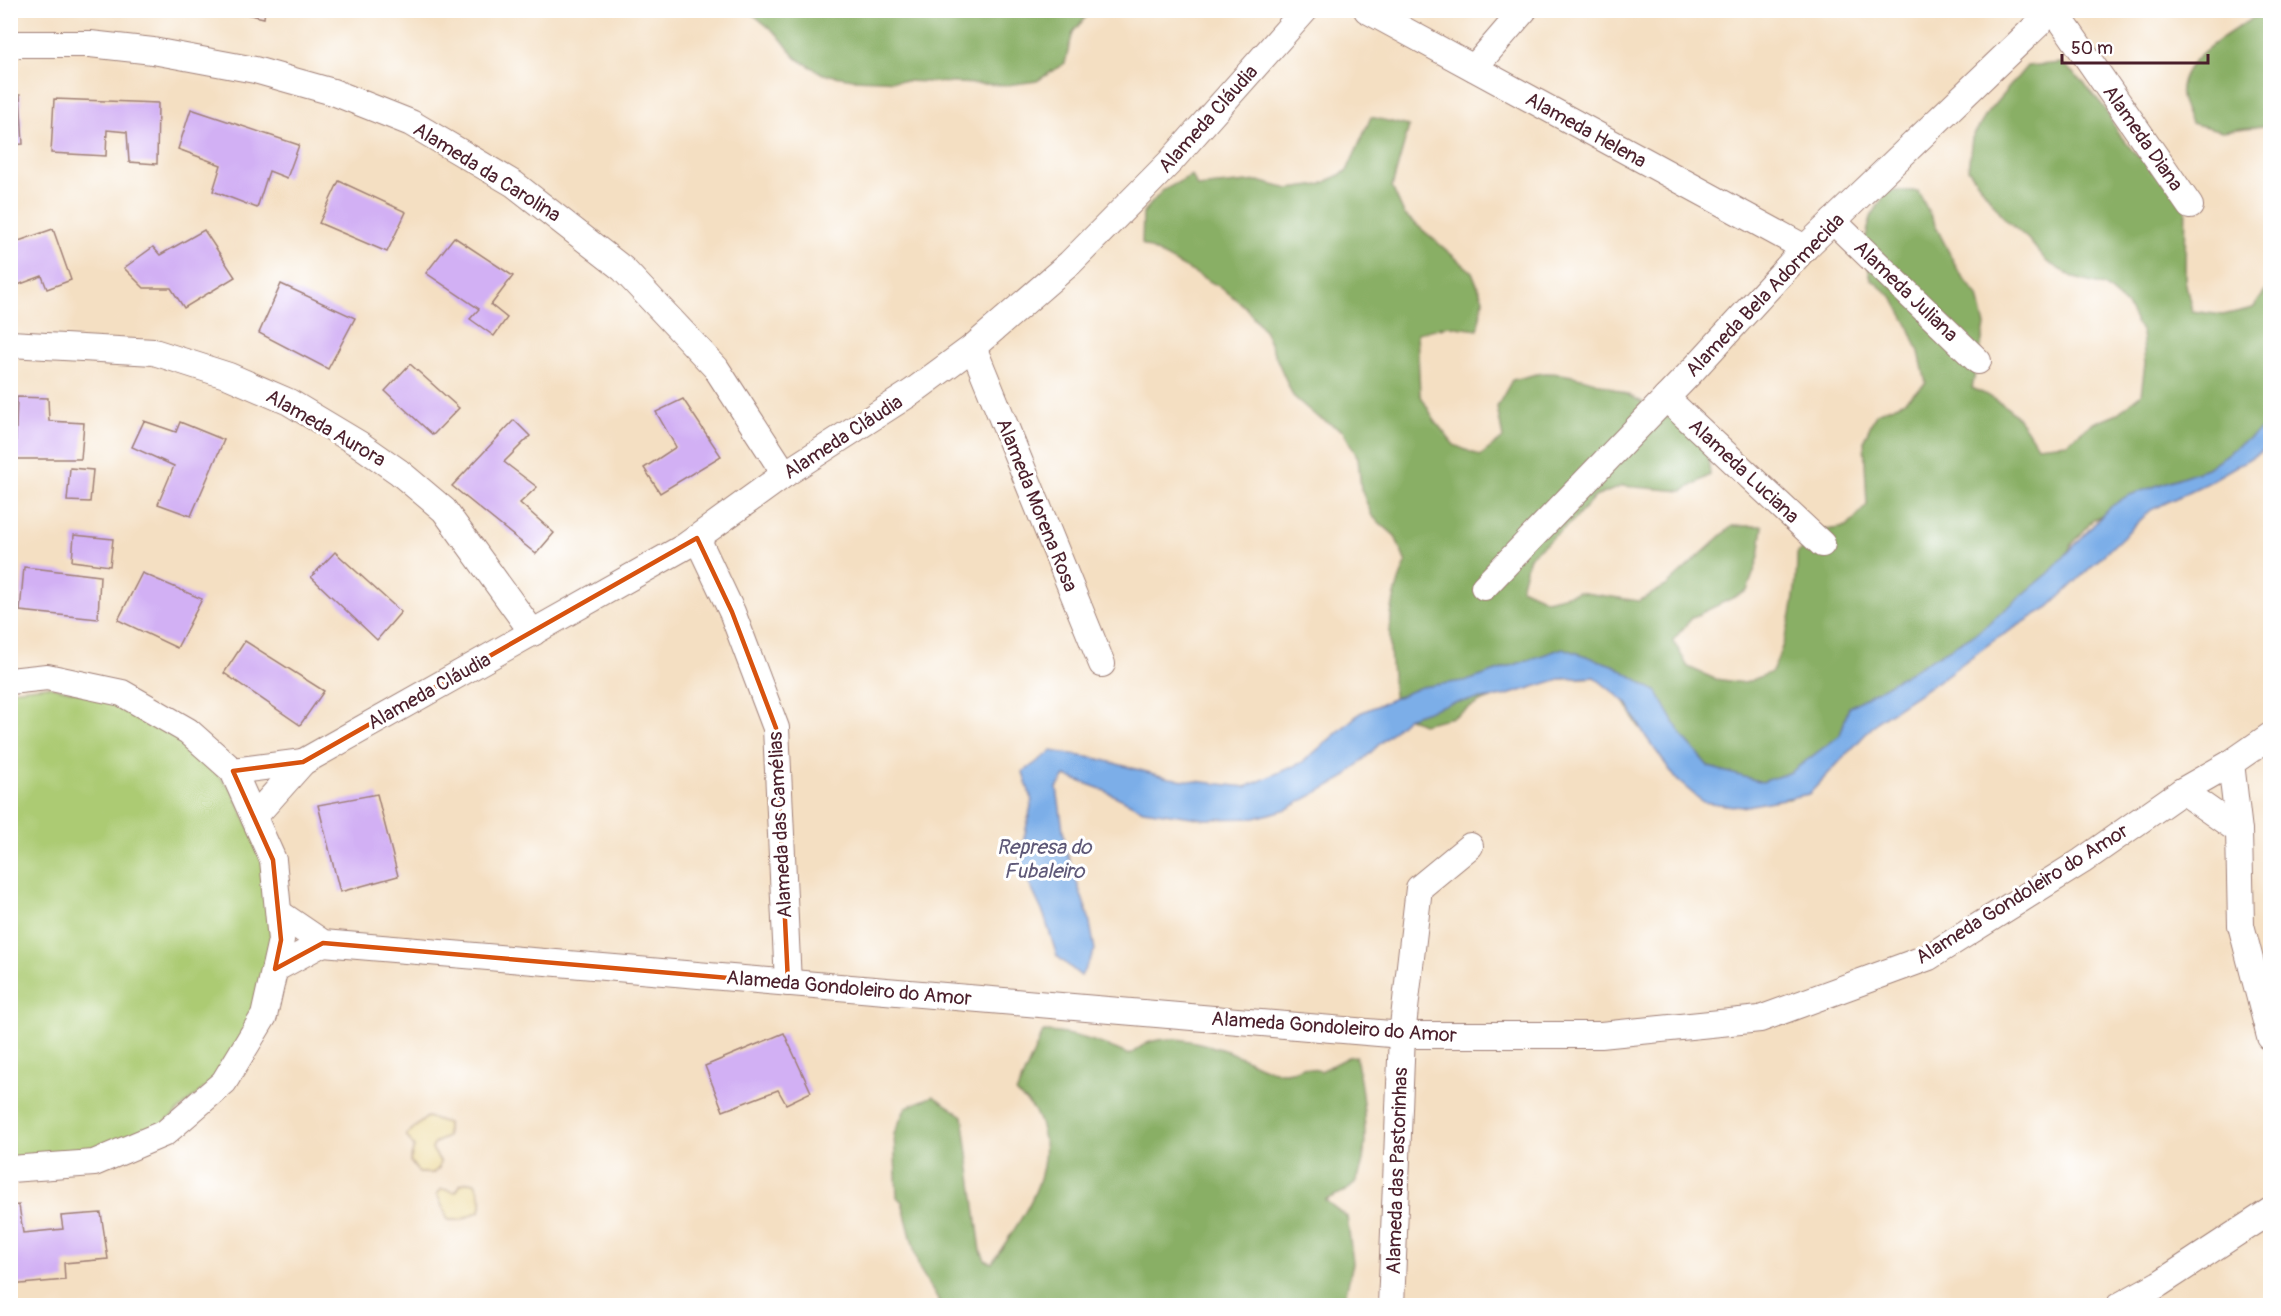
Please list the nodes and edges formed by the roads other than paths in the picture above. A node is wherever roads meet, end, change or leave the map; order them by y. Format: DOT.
graph roads {
  1 [pos="1305,10"];
  2 [pos="1366,10"];
  3 [pos="1524,10"];
  4 [pos="2053,10"];
  5 [pos="10,44"];
  6 [pos="1474,68"];
  7 [pos="2190,206"];
  8 [pos="1833,221"];
  9 [pos="1805,248"];
  10 [pos="10,344"];
  11 [pos="973,347"];
  12 [pos="1978,361"];
  13 [pos="1666,398"];
  14 [pos="785,474"];
  15 [pos="698,538"];
  16 [pos="1822,544"];
  17 [pos="1484,586"];
  18 [pos="533,633"];
  19 [pos="1102,664"];
  20 [pos="10,681"];
  21 [pos="2271,736"];
  22 [pos="303,762"];
  23 [pos="2231,763"];
  24 [pos="233,771"];
  25 [pos="2182,791"];
  26 [pos="254,817"];
  27 [pos="2240,831"];
  28 [pos="1470,846"];
  29 [pos="279,913"];
  30 [pos="322,943"];
  31 [pos="275,969"];
  32 [pos="788,983"];
  33 [pos="1402,1035"];
  34 [pos="2271,1037"];
  35 [pos="10,1169"];
  36 [pos="2271,1211"];
  37 [pos="1391,1305"];
  38 [pos="2119,1305"];
  1 -- 11 [label="street, Alameda Cláudia"];
  2 -- 6 [label="street, Alameda Helena"];
  3 -- 6 [label="street"];
  4 -- 7 [label="street, Alameda Diana"];
  4 -- 8 [label="street, Alameda Bela Adormecida"];
  5 -- 14 [label="street, Alameda da Carolina"];
  6 -- 9 [label="street, Alameda Helena"];
  8 -- 9 [label="street, Alameda Bela Adormecida"];
  8 -- 12 [label="street, Alameda Juliana"];
  9 -- 13 [label="street, Alameda Bela Adormecida"];
  10 -- 18 [label="street, Alameda Aurora"];
  11 -- 14 [label="street, Alameda Cláudia"];
  11 -- 19 [label="street, Alameda Morena Rosa"];
  13 -- 16 [label="street, Alameda Luciana"];
  13 -- 17 [label="street, Alameda Bela Adormecida"];
  14 -- 15 [label="street, Alameda Cláudia"];
  15 -- 18 [label="street, Alameda Cláudia"];
  15 -- 32 [label="street, Alameda das Camélias"];
  18 -- 22 [label="street, Alameda Cláudia"];
  20 -- 24 [label="street"];
  21 -- 23 [label="street, Alameda Gondoleiro do Amor"];
  22 -- 24 [label="street"];
  22 -- 26 [label="street"];
  23 -- 25 [label="street, Alameda Gondoleiro do Amor"];
  23 -- 27 [label="street"];
  24 -- 26 [label="street"];
  25 -- 27 [label="street"];
  25 -- 33 [label="street, Alameda Gondoleiro do Amor"];
  26 -- 29 [label="street"];
  27 -- 34 [label="street"];
  28 -- 33 [label="street, Alameda das Pastorinhas"];
  29 -- 30 [label="street, Alameda Gondoleiro do Amor"];
  29 -- 31 [label="street"];
  30 -- 31 [label="street"];
  30 -- 32 [label="street, Alameda Gondoleiro do Amor"];
  31 -- 35 [label="street"];
  32 -- 33 [label="street, Alameda Gondoleiro do Amor"];
  33 -- 37 [label="street, Alameda das Pastorinhas"];
  36 -- 38 [label="street"];
}
